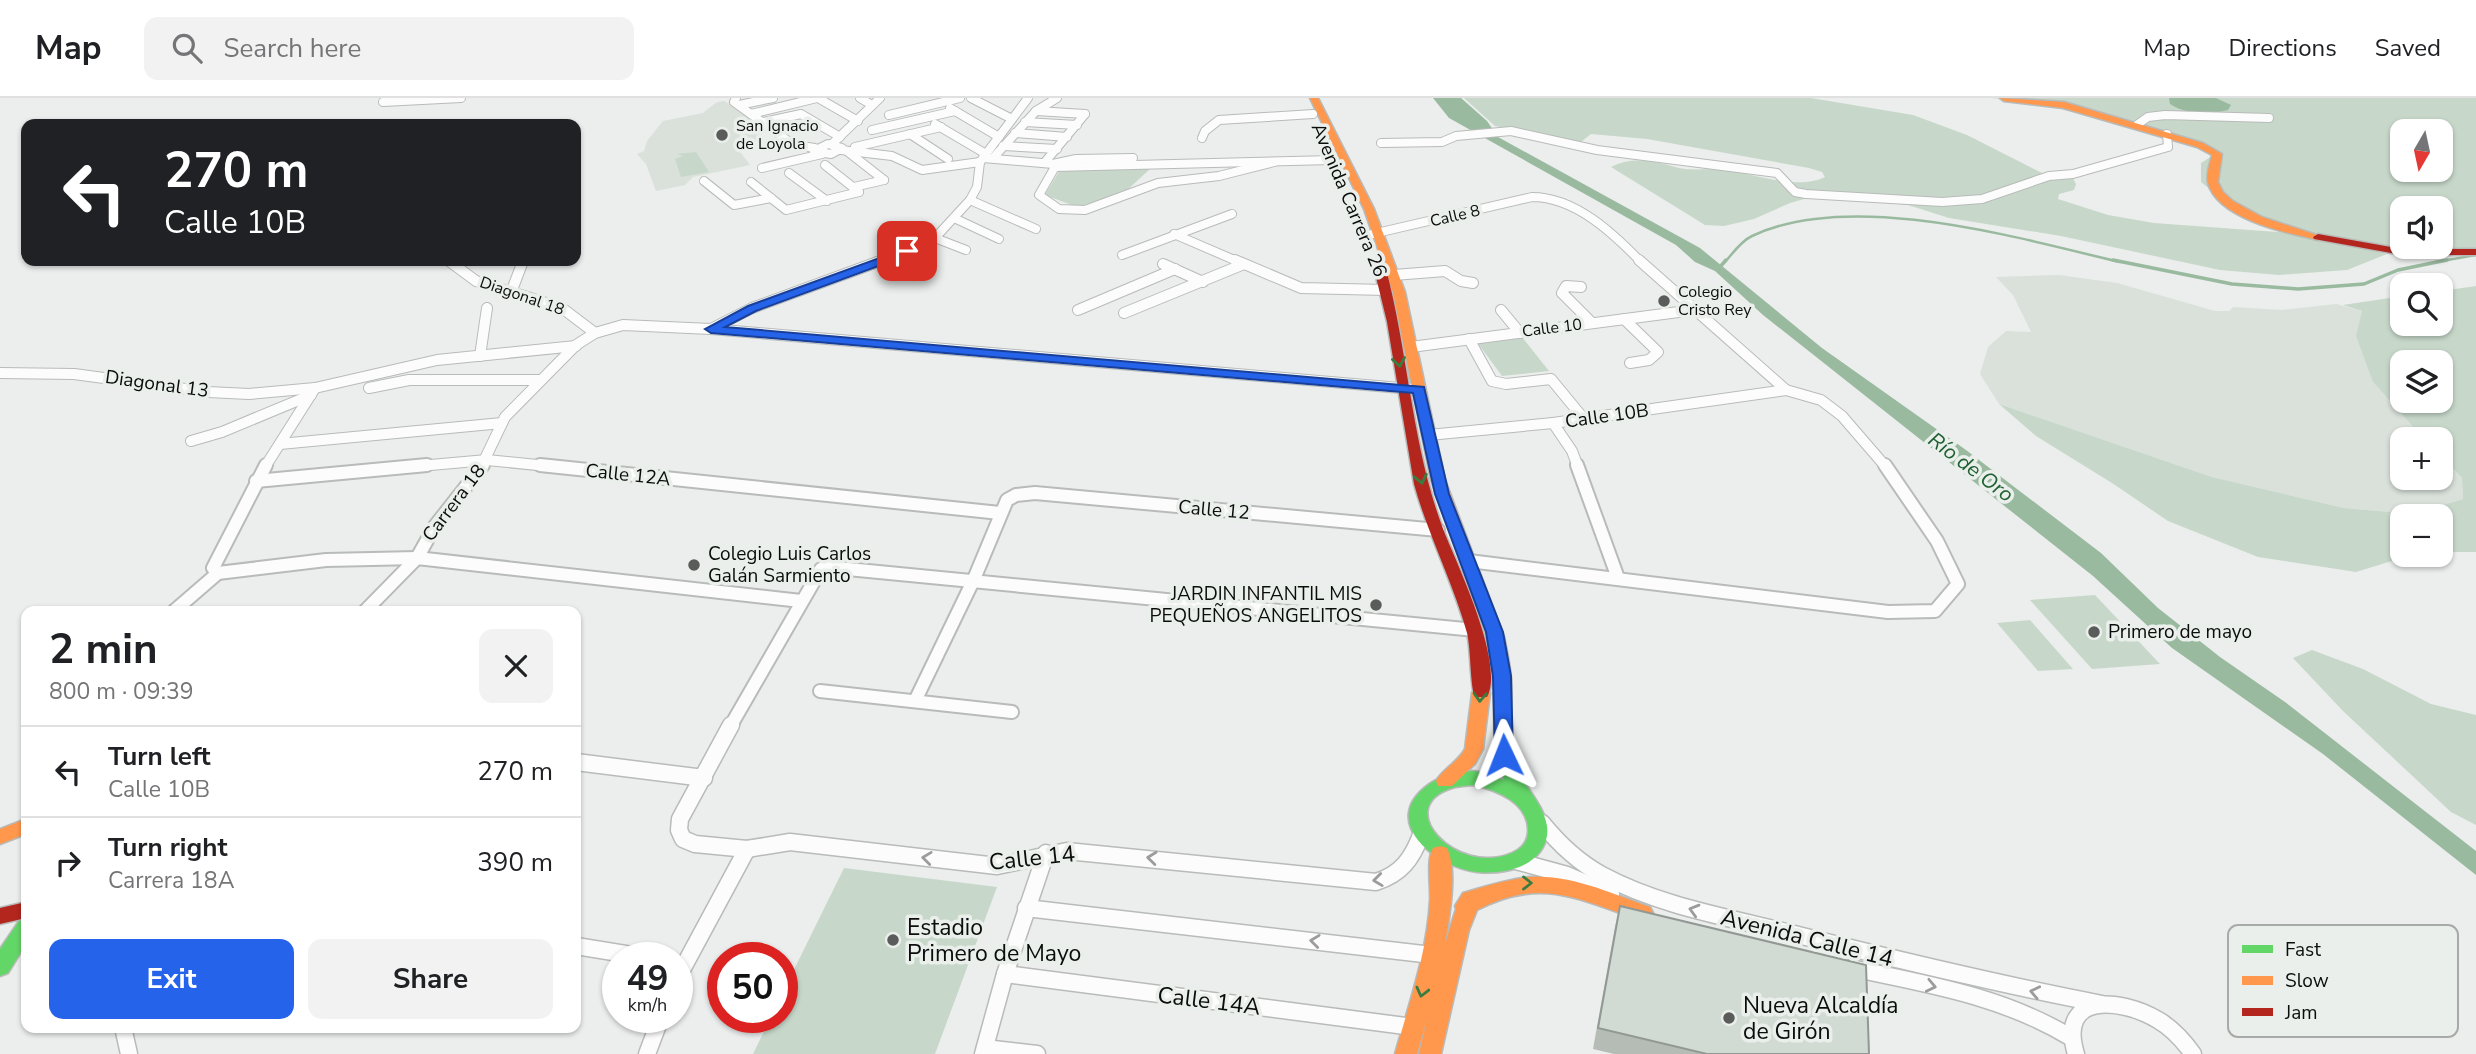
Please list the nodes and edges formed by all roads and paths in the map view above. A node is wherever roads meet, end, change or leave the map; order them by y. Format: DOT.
graph roads {
  1 [pos="461,98"];
  2 [pos="773,98"];
  3 [pos="818,98"];
  4 [pos="860,98"];
  5 [pos="880,98"];
  6 [pos="960,98"];
  7 [pos="971,98"];
  8 [pos="1014,98"];
  9 [pos="1057,98"];
  10 [pos="1306,98"];
  11 [pos="2004,98"];
  12 [pos="1026,101"];
  13 [pos="383,102"];
  14 [pos="737,102"];
  15 [pos="941,103"];
  16 [pos="872,105"];
  17 [pos="1313,106"];
  18 [pos="955,111"];
  19 [pos="1036,111"];
  20 [pos="751,114"];
  21 [pos="889,115"];
  22 [pos="925,118"];
  23 [pos="2269,118"];
  24 [pos="1012,119"];
  25 [pos="858,121"];
  26 [pos="764,122"];
  27 [pos="1026,122"];
  28 [pos="2138,124"];
  29 [pos="1077,125"];
  30 [pos="941,127"];
  31 [pos="872,130"];
  32 [pos="1015,133"];
  33 [pos="910,134"];
  34 [pos="2167,134"];
  35 [pos="840,137"];
  36 [pos="999,137"];
  37 [pos="1067,137"];
  38 [pos="1202,138"];
  39 [pos="832,144"];
  40 [pos="1381,144"];
  41 [pos="1003,146"];
  42 [pos="1057,149"];
  43 [pos="843,150"];
  44 [pos="818,151"];
  45 [pos="986,158"];
  46 [pos="1133,158"];
  47 [pos="948,159"];
  48 [pos="1333,160"];
  49 [pos="1274,162"];
  50 [pos="825,165"];
  51 [pos="1051,165"];
  52 [pos="762,168"];
  53 [pos="789,173"];
  54 [pos="704,181"];
  55 [pos="751,182"];
  56 [pos="854,187"];
  57 [pos="771,198"];
  58 [pos="970,200"];
  59 [pos="827,201"];
  60 [pos="1232,214"];
  61 [pos="954,218"];
  62 [pos="1036,229"];
  63 [pos="1174,234"];
  64 [pos="1373,234"];
  65 [pos="935,238"];
  66 [pos="999,239"];
  67 [pos="966,250"];
  68 [pos="2476,252"];
  69 [pos="1122,255"];
  70 [pos="1163,264"];
  71 [pos="1244,264"];
  72 [pos="456,266"];
  73 [pos="521,266"];
  74 [pos="1175,270"];
  75 [pos="1394,275"];
  76 [pos="1203,282"];
  77 [pos="1474,283"];
  78 [pos="1581,287"];
  79 [pos="512,290"];
  80 [pos="1386,290"];
  81 [pos="487,308"];
  82 [pos="1078,310"];
  83 [pos="1502,310"];
  84 [pos="1694,310"];
  85 [pos="1124,313"];
  86 [pos="1624,319"];
  87 [pos="1592,323"];
  88 [pos="711,329"];
  89 [pos="595,332"];
  90 [pos="1520,332"];
  91 [pos="1469,339"];
  92 [pos="576,345"];
  93 [pos="1411,347"];
  94 [pos="480,356"];
  95 [pos="1630,363"];
  96 [pos="0,373"];
  97 [pos="538,380"];
  98 [pos="369,388"];
  99 [pos="1412,389"];
  100 [pos="1786,390"];
  101 [pos="313,392"];
  102 [pos="1584,419"];
  103 [pos="502,423"];
  104 [pos="1553,423"];
  105 [pos="1429,435"];
  106 [pos="191,441"];
  107 [pos="280,444"];
  108 [pos="487,460"];
  109 [pos="256,481"];
  110 [pos="1000,513"];
  111 [pos="1438,530"];
  112 [pos="417,558"];
  113 [pos="1469,561"];
  114 [pos="218,573"];
  115 [pos="1618,578"];
  116 [pos="974,579"];
  117 [pos="801,601"];
  118 [pos="180,606"];
  119 [pos="370,606"];
  120 [pos="1475,630"];
  121 [pos="820,691"];
  122 [pos="915,701"];
  123 [pos="1012,712"];
  124 [pos="581,763"];
  125 [pos="704,778"];
  126 [pos="1446,781"];
  127 [pos="1524,798"];
  128 [pos="1537,817"];
  129 [pos="21,827"];
  130 [pos="1421,835"];
  131 [pos="0,837"];
  132 [pos="747,849"];
  133 [pos="1045,853"];
  134 [pos="1440,853"];
  135 [pos="1516,860"];
  136 [pos="1498,866"];
  137 [pos="1465,906"];
  138 [pos="1026,908"];
  139 [pos="21,911"];
  140 [pos="0,916"];
  141 [pos="1661,919"];
  142 [pos="21,935"];
  143 [pos="693,945"];
  144 [pos="581,947"];
  145 [pos="602,950"];
  146 [pos="21,952"];
  147 [pos="1432,955"];
  148 [pos="1833,964"];
  149 [pos="0,968"];
  150 [pos="1004,974"];
  151 [pos="2102,1004"];
  152 [pos="1413,1027"];
  153 [pos="124,1033"];
  154 [pos="655,1033"];
  155 [pos="2070,1037"];
  156 [pos="984,1051"];
  157 [pos="129,1054"];
  158 [pos="647,1054"];
  159 [pos="1037,1054"];
  160 [pos="1406,1054"];
  161 [pos="1430,1054"];
  162 [pos="2076,1054"];
  163 [pos="2193,1054"];
  1 -- 13 [label="street"];
  2 -- 14 [label="street"];
  3 -- 20 [label="street"];
  3 -- 25 [label="street"];
  4 -- 16 [label="street"];
  5 -- 16 [label="street"];
  6 -- 15 [label="street"];
  7 -- 24 [label="street"];
  8 -- 12 [label="street"];
  9 -- 19 [label="street"];
  10 -- 17 [label="main road, Avenida Carrera 26"];
  11 -- 28 [label="main road"];
  12 -- 24 [label="street"];
  14 -- 20 [label="street"];
  15 -- 18 [label="street"];
  15 -- 21 [label="street"];
  16 -- 25 [label="street"];
  17 -- 38 [label="street"];
  17 -- 48 [label="main road, Avenida Carrera 26"];
  17 -- 64 [label="main road, Avenida Carrera 26"];
  18 -- 22 [label="street"];
  18 -- 36 [label="street"];
  19 -- 27 [label="street"];
  19 -- 29 [label="street"];
  20 -- 26 [label="street"];
  22 -- 30 [label="street"];
  22 -- 31 [label="street"];
  23 -- 28 [label="street"];
  24 -- 36 [label="street"];
  25 -- 35 [label="street"];
  26 -- 35 [label="street"];
  26 -- 44 [label="street"];
  27 -- 29 [label="street"];
  27 -- 32 [label="street"];
  28 -- 34 [label="main road"];
  29 -- 37 [label="street"];
  30 -- 33 [label="street"];
  30 -- 45 [label="street"];
  32 -- 37 [label="street"];
  32 -- 41 [label="street"];
  33 -- 43 [label="street"];
  33 -- 47 [label="street"];
  34 -- 40 [label="street"];
  34 -- 68 [label="main road"];
  35 -- 39 [label="street"];
  36 -- 45 [label="street"];
  37 -- 42 [label="street"];
  39 -- 43 [label="street"];
  39 -- 44 [label="street"];
  41 -- 42 [label="street"];
  41 -- 45 [label="street"];
  42 -- 51 [label="street"];
  43 -- 44 [label="street"];
  43 -- 45 [label="street"];
  43 -- 56 [label="street"];
  44 -- 52 [label="street"];
  45 -- 51 [label="street"];
  45 -- 58 [label="street"];
  46 -- 51 [label="street"];
  48 -- 49 [label="street"];
  48 -- 64 [label="main road, Avenida Carrera 26"];
  49 -- 51 [label="street"];
  49 -- 51 [label="street"];
  50 -- 56 [label="street"];
  53 -- 59 [label="street"];
  54 -- 57 [label="street"];
  55 -- 57 [label="street"];
  56 -- 59 [label="street"];
  57 -- 59 [label="street"];
  58 -- 61 [label="street"];
  58 -- 62 [label="street"];
  60 -- 63 [label="street"];
  61 -- 65 [label="street"];
  61 -- 66 [label="street"];
  63 -- 69 [label="street"];
  63 -- 71 [label="street"];
  64 -- 75 [label="main road, Avenida Carrera 26"];
  64 -- 80 [label="main road, Avenida Carrera 26"];
  64 -- 84 [label="street, Calle 8"];
  65 -- 67 [label="street"];
  65 -- 88 [label="street"];
  70 -- 74 [label="street"];
  71 -- 76 [label="street"];
  71 -- 80 [label="street"];
  72 -- 79 [label="street, Diagonal 18"];
  73 -- 79 [label="street"];
  74 -- 76 [label="street"];
  74 -- 82 [label="street"];
  75 -- 77 [label="street"];
  75 -- 93 [label="main road, Avenida Carrera 26"];
  76 -- 85 [label="street"];
  78 -- 87 [label="street"];
  79 -- 89 [label="street, Diagonal 18"];
  80 -- 99 [label="main road, Avenida Carrera 26, one-way"];
  81 -- 94 [label="street"];
  83 -- 90 [label="street"];
  84 -- 86 [label="street, Calle 10"];
  84 -- 100 [label="street"];
  86 -- 87 [label="street, Calle 10"];
  86 -- 95 [label="street"];
  87 -- 90 [label="street, Calle 10"];
  88 -- 89 [label="street"];
  88 -- 99 [label="street"];
  89 -- 92 [label="street, Carrera 18"];
  90 -- 91 [label="street, Calle 10"];
  91 -- 93 [label="street, Calle 10"];
  91 -- 102 [label="street"];
  92 -- 94 [label="street"];
  92 -- 97 [label="street, Carrera 18"];
  93 -- 99 [label="main road, Avenida Carrera 26"];
  94 -- 101 [label="street"];
  96 -- 101 [label="street, Diagonal 13"];
  97 -- 98 [label="street"];
  97 -- 103 [label="street, Carrera 18"];
  99 -- 105 [label="main road, Avenida Carrera 26"];
  99 -- 111 [label="main road, Avenida Carrera 26, one-way"];
  100 -- 102 [label="street, Calle 10B"];
  100 -- 115 [label="street"];
  101 -- 106 [label="street"];
  101 -- 107 [label="street"];
  102 -- 104 [label="street, Calle 10B"];
  103 -- 107 [label="street"];
  103 -- 108 [label="street, Carrera 18"];
  104 -- 105 [label="street, Calle 10B"];
  104 -- 115 [label="street"];
  105 -- 113 [label="main road, Avenida Carrera 26"];
  107 -- 109 [label="street"];
  108 -- 109 [label="street, Calle 12A"];
  108 -- 110 [label="street, Calle 12A"];
  108 -- 112 [label="street, Carrera 18"];
  109 -- 114 [label="street"];
  110 -- 111 [label="street, Calle 12"];
  110 -- 116 [label="street"];
  111 -- 120 [label="main road, Avenida Carrera 26"];
  112 -- 114 [label="street"];
  112 -- 117 [label="street"];
  112 -- 119 [label="street, Carrera 18"];
  113 -- 115 [label="street"];
  113 -- 127 [label="main road, Avenida Carrera 26"];
  114 -- 118 [label="street"];
  116 -- 117 [label="street"];
  116 -- 120 [label="street"];
  116 -- 122 [label="street"];
  117 -- 125 [label="street"];
  120 -- 126 [label="main road, Avenida Carrera 26, one-way"];
  121 -- 122 [label="street"];
  122 -- 123 [label="street"];
  124 -- 125 [label="street"];
  125 -- 132 [label="street, Calle 14"];
  126 -- 127 [label="main road"];
  126 -- 130 [label="main road"];
  127 -- 128 [label="main road"];
  128 -- 135 [label="main road"];
  151 -- 128 [label="street, Avenida Calle 14, one-way"];
  129 -- 131 [label="main road"];
  130 -- 133 [label="street, Calle 14, one-way"];
  130 -- 134 [label="main road"];
  133 -- 132 [label="street, Calle 14, one-way"];
  132 -- 143 [label="street"];
  133 -- 138 [label="street"];
  134 -- 136 [label="main road"];
  134 -- 147 [label="main road"];
  135 -- 136 [label="main road"];
  135 -- 141 [label="street"];
  136 -- 137 [label="main road"];
  137 -- 141 [label="main road, one-way"];
  137 -- 161 [label="main road"];
  147 -- 138 [label="street, one-way"];
  138 -- 150 [label="street"];
  139 -- 140 [label="main road"];
  142 -- 149 [label="main road"];
  144 -- 145 [label="street"];
  146 -- 149 [label="main road"];
  147 -- 152 [label="main road, one-way"];
  148 -- 155 [label="street, Avenida Calle 14, one-way"];
  150 -- 152 [label="street, Calle 14A"];
  150 -- 156 [label="street"];
  151 -- 155 [label="street"];
  151 -- 163 [label="street, Avenida Calle 14"];
  152 -- 160 [label="main road"];
  153 -- 157 [label="street"];
  154 -- 158 [label="street"];
  155 -- 162 [label="street"];
  156 -- 159 [label="street"];
}
